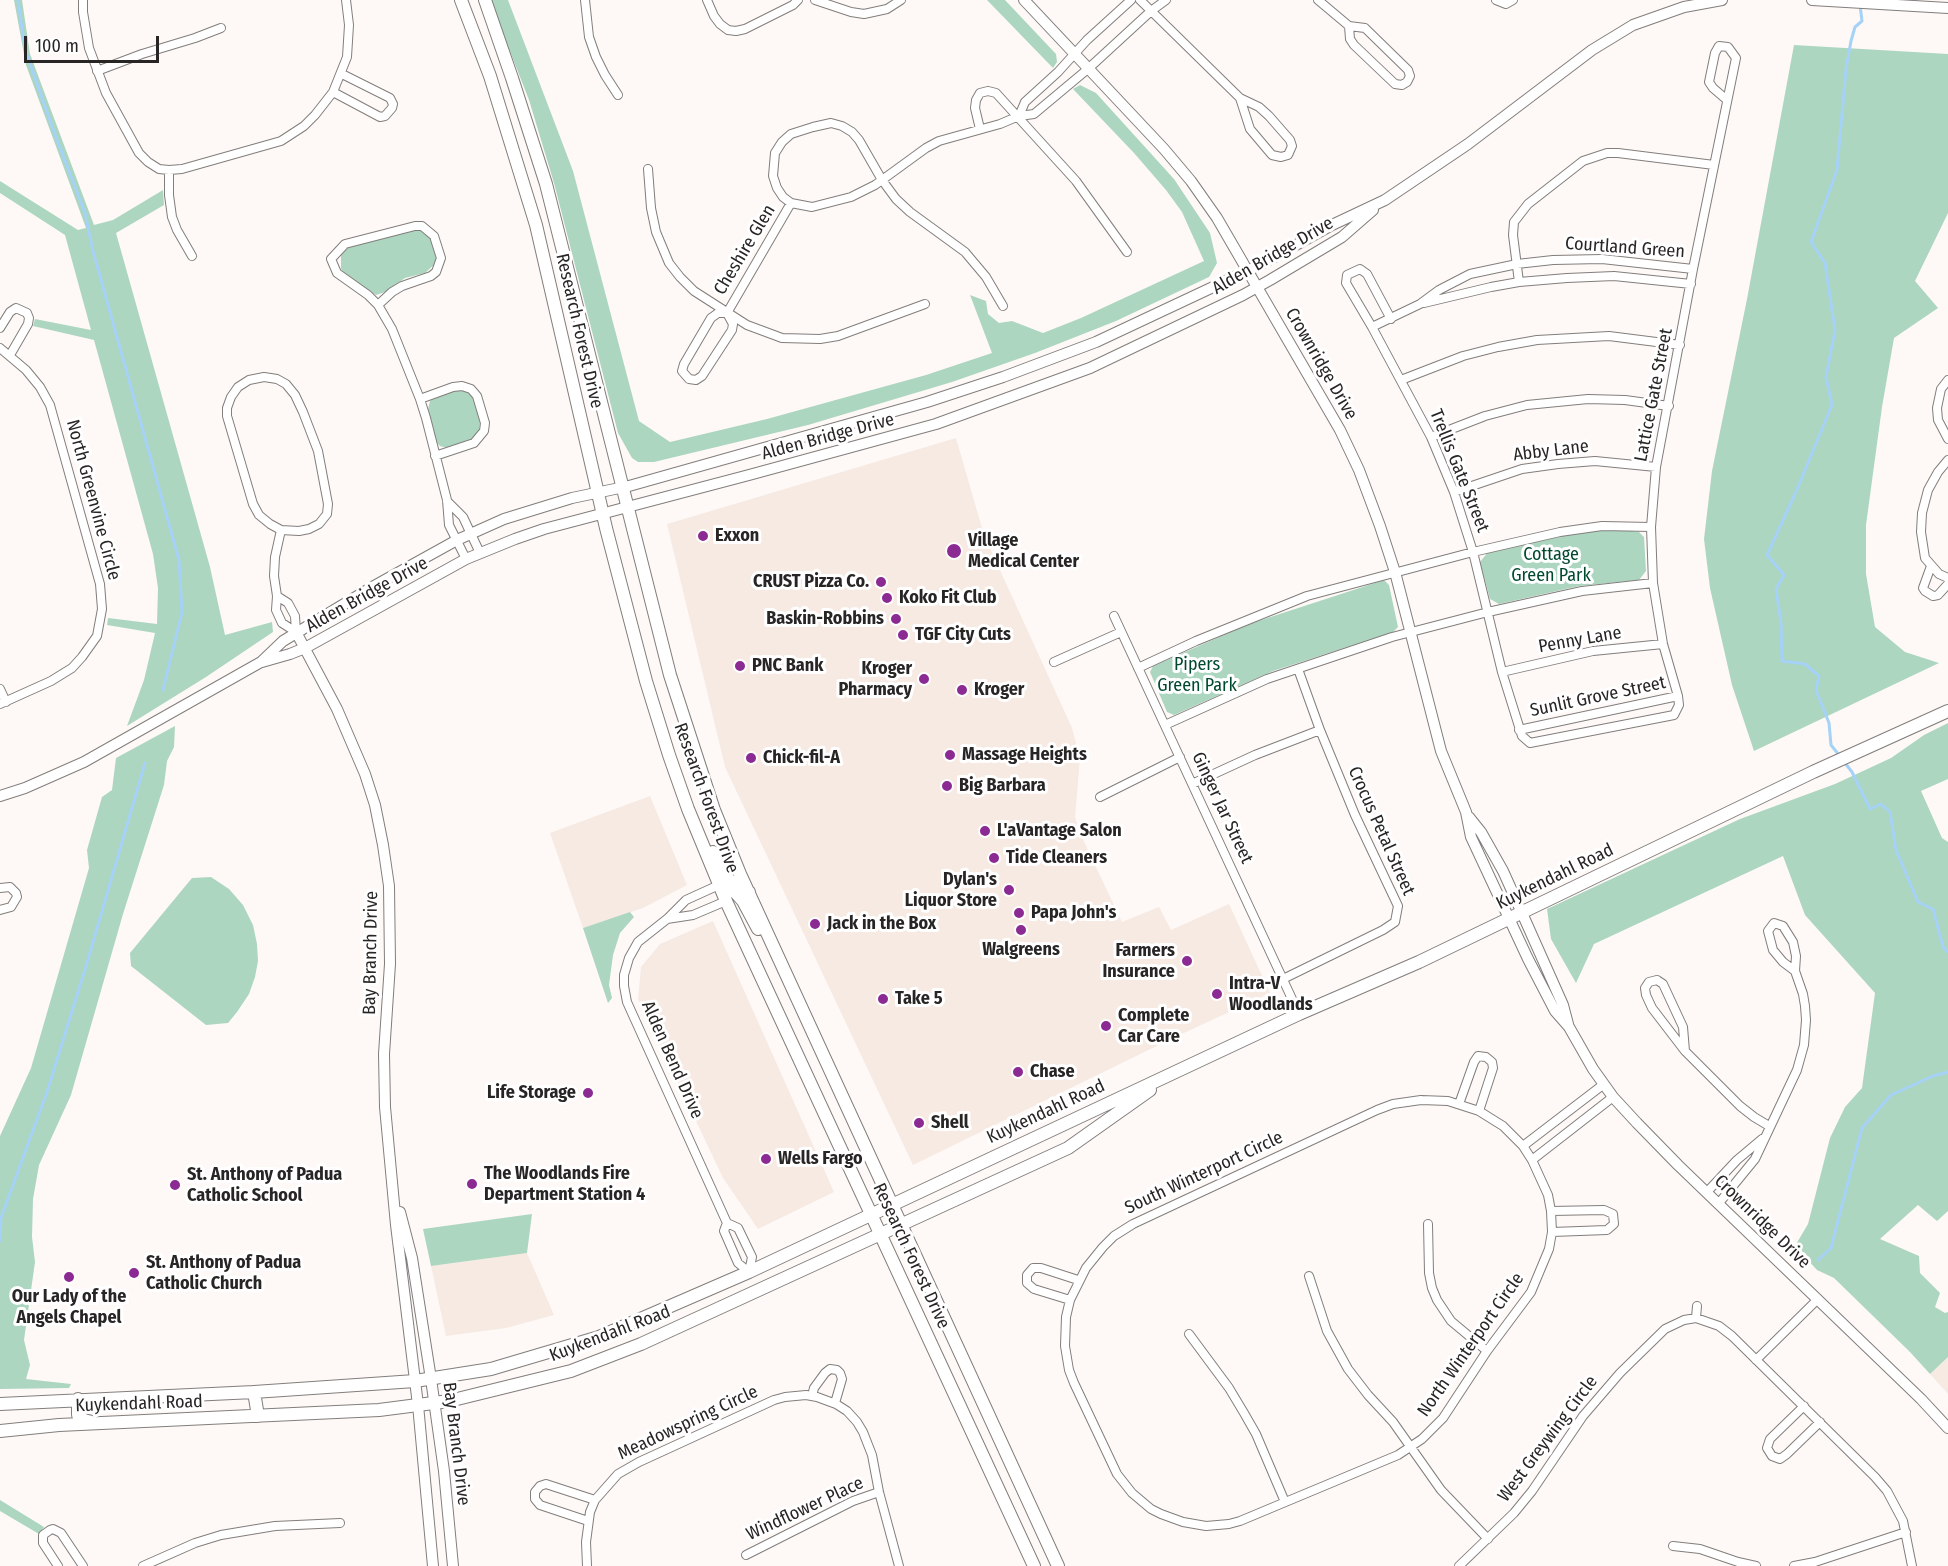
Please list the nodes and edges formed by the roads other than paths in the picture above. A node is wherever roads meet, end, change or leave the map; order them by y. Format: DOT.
graph roads {
  1 [pos="82,0"];
  2 [pos="346,0"];
  3 [pos="461,0"];
  4 [pos="485,0"];
  5 [pos="585,0"];
  6 [pos="707,0"];
  7 [pos="798,0"];
  8 [pos="815,0"];
  9 [pos="901,0"];
  10 [pos="1024,0"];
  11 [pos="1131,0"];
  12 [pos="1140,0"];
  13 [pos="1166,0"];
  14 [pos="1318,0"];
  15 [pos="1496,0"];
  16 [pos="1513,0"];
  17 [pos="1722,0"];
  18 [pos="1812,0"];
  19 [pos="1948,8"];
  20 [pos="1151,11"];
  21 [pos="1349,26"];
  22 [pos="221,28"];
  23 [pos="1075,54"];
  24 [pos="1089,68"];
  25 [pos="97,71"];
  26 [pos="342,74"];
  27 [pos="333,92"];
  28 [pos="618,95"];
  29 [pos="1239,98"];
  30 [pos="1727,100"];
  31 [pos="1019,116"];
  32 [pos="980,129"];
  33 [pos="1714,165"];
  34 [pos="648,168"];
  35 [pos="170,170"];
  36 [pos="882,180"];
  37 [pos="1385,200"];
  38 [pos="792,203"];
  39 [pos="1127,252"];
  40 [pos="192,256"];
  41 [pos="1517,264"];
  42 [pos="1693,269"];
  43 [pos="1247,270"];
  44 [pos="1519,282"];
  45 [pos="1691,284"];
  46 [pos="1257,287"];
  47 [pos="925,304"];
  48 [pos="1420,304"];
  49 [pos="378,305"];
  50 [pos="1004,306"];
  51 [pos="727,313"];
  52 [pos="1391,319"];
  53 [pos="1372,327"];
  54 [pos="0,328"];
  55 [pos="1680,345"];
  56 [pos="0,348"];
  57 [pos="10,355"];
  58 [pos="1401,380"];
  59 [pos="1948,380"];
  60 [pos="420,399"];
  61 [pos="1669,406"];
  62 [pos="1431,436"];
  63 [pos="1948,439"];
  64 [pos="435,456"];
  65 [pos="1948,460"];
  66 [pos="1656,467"];
  67 [pos="622,487"];
  68 [pos="1454,492"];
  69 [pos="597,493"];
  70 [pos="447,500"];
  71 [pos="627,507"];
  72 [pos="603,513"];
  73 [pos="1650,527"];
  74 [pos="281,530"];
  75 [pos="471,533"];
  76 [pos="457,540"];
  77 [pos="1473,552"];
  78 [pos="480,553"];
  79 [pos="466,559"];
  80 [pos="1931,566"];
  81 [pos="1395,572"];
  82 [pos="1948,578"];
  83 [pos="1653,583"];
  84 [pos="1948,584"];
  85 [pos="278,596"];
  86 [pos="1488,612"];
  87 [pos="1114,616"];
  88 [pos="296,632"];
  89 [pos="1121,632"];
  90 [pos="1410,633"];
  91 [pos="1663,644"];
  92 [pos="305,648"];
  93 [pos="261,662"];
  94 [pos="1054,662"];
  95 [pos="1138,668"];
  96 [pos="1298,669"];
  97 [pos="1503,672"];
  98 [pos="0,689"];
  99 [pos="1678,696"];
  100 [pos="3,703"];
  101 [pos="1948,711"];
  102 [pos="1165,725"];
  103 [pos="1320,730"];
  104 [pos="1520,730"];
  105 [pos="1179,757"];
  106 [pos="1192,784"];
  107 [pos="0,796"];
  108 [pos="1100,797"];
  109 [pos="1466,812"];
  110 [pos="698,834"];
  111 [pos="719,885"];
  112 [pos="0,888"];
  113 [pos="749,892"];
  114 [pos="726,901"];
  115 [pos="0,910"];
  116 [pos="1522,913"];
  117 [pos="667,919"];
  118 [pos="1509,919"];
  119 [pos="770,939"];
  120 [pos="1795,971"];
  121 [pos="1283,979"];
  122 [pos="1299,1014"];
  123 [pos="1569,1027"];
  124 [pos="1685,1051"];
  125 [pos="1175,1072"];
  126 [pos="1604,1084"];
  127 [pos="1613,1097"];
  128 [pos="1460,1104"];
  129 [pos="1479,1111"];
  130 [pos="1769,1126"];
  131 [pos="1764,1137"];
  132 [pos="1523,1146"];
  133 [pos="1532,1160"];
  134 [pos="393,1186"];
  135 [pos="1707,1192"];
  136 [pos="1719,1203"];
  137 [pos="891,1204"];
  138 [pos="1551,1211"];
  139 [pos="871,1213"];
  140 [pos="727,1222"];
  141 [pos="1428,1224"];
  142 [pos="901,1225"];
  143 [pos="1552,1232"];
  144 [pos="881,1234"];
  145 [pos="749,1272"];
  146 [pos="1309,1276"];
  147 [pos="1078,1280"];
  148 [pos="1818,1299"];
  149 [pos="1070,1300"];
  150 [pos="1697,1306"];
  151 [pos="1696,1318"];
  152 [pos="1189,1334"];
  153 [pos="1487,1351"];
  154 [pos="1756,1360"];
  155 [pos="431,1379"];
  156 [pos="415,1381"];
  157 [pos="254,1392"];
  158 [pos="812,1396"];
  159 [pos="78,1400"];
  160 [pos="434,1403"];
  161 [pos="0,1404"];
  162 [pos="836,1404"];
  163 [pos="418,1405"];
  164 [pos="1804,1406"];
  165 [pos="258,1416"];
  166 [pos="1820,1422"];
  167 [pos="97,1423"];
  168 [pos="1948,1428"];
  169 [pos="0,1431"];
  170 [pos="1410,1447"];
  171 [pos="879,1492"];
  172 [pos="595,1500"];
  173 [pos="1286,1502"];
  174 [pos="588,1521"];
  175 [pos="340,1523"];
  176 [pos="1906,1532"];
  177 [pos="1488,1539"];
  178 [pos="1673,1546"];
  179 [pos="746,1555"];
  180 [pos="58,1566"];
  181 [pos="83,1566"];
  182 [pos="143,1566"];
  183 [pos="432,1566"];
  184 [pos="453,1566"];
  185 [pos="586,1566"];
  186 [pos="899,1566"];
  187 [pos="1034,1566"];
  188 [pos="1058,1566"];
  189 [pos="1459,1566"];
  190 [pos="1756,1566"];
  191 [pos="1794,1566"];
  192 [pos="1912,1566"];
  1 -- 25 [label="street"];
  2 -- 26 [label="street"];
  3 -- 69 [label="main road, Research Forest Drive"];
  4 -- 67 [label="main road, Research Forest Drive"];
  5 -- 28 [label="street"];
  6 -- 7 [label="street"];
  8 -- 9 [label="street"];
  10 -- 23 [label="street, Crownridge Drive"];
  11 -- 23 [label="street"];
  12 -- 20 [label="street"];
  13 -- 20 [label="street"];
  14 -- 21 [label="street"];
  15 -- 16 [label="street"];
  17 -- 37 [label="street, Alden Bridge Drive"];
  18 -- 19 [label="street"];
  20 -- 24 [label="street"];
  20 -- 29 [label="street"];
  21 -- 21 [label="street"];
  22 -- 25 [label="street"];
  23 -- 24 [label="street, Crownridge Drive"];
  23 -- 31 [label="street"];
  24 -- 31 [label="street"];
  24 -- 43 [label="street, Crownridge Drive"];
  25 -- 35 [label="street"];
  26 -- 27 [label="street"];
  26 -- 27 [label="street"];
  27 -- 35 [label="street"];
  29 -- 29 [label="street"];
  30 -- 30 [label="street, Lattice Gate Street"];
  30 -- 33 [label="street, Lattice Gate Street"];
  31 -- 32 [label="street"];
  31 -- 32 [label="street"];
  31 -- 39 [label="street"];
  32 -- 36 [label="street"];
  33 -- 41 [label="street"];
  33 -- 42 [label="street, Lattice Gate Street"];
  34 -- 51 [label="street"];
  35 -- 40 [label="street"];
  36 -- 38 [label="street"];
  36 -- 38 [label="street"];
  36 -- 50 [label="street"];
  37 -- 43 [label="street, Alden Bridge Drive"];
  37 -- 46 [label="street, Alden Bridge Drive"];
  38 -- 51 [label="street, Cheshire Glen"];
  41 -- 42 [label="street, Courtland Green"];
  41 -- 44 [label="street"];
  41 -- 48 [label="street, Courtland Green"];
  42 -- 45 [label="street, Lattice Gate Street"];
  43 -- 46 [label="street, Crownridge Drive"];
  43 -- 67 [label="street, Alden Bridge Drive"];
  44 -- 45 [label="street, Courtland Green"];
  44 -- 48 [label="street, Courtland Green"];
  45 -- 55 [label="street, Lattice Gate Street"];
  46 -- 71 [label="street, Alden Bridge Drive"];
  46 -- 81 [label="street, Crownridge Drive"];
  47 -- 51 [label="street"];
  48 -- 52 [label="street, Courtland Green"];
  49 -- 49 [label="street"];
  49 -- 60 [label="street"];
  51 -- 51 [label="street"];
  52 -- 53 [label="street, Courtland Green"];
  52 -- 53 [label="street, Trellis Gate Street"];
  53 -- 58 [label="street, Trellis Gate Street"];
  54 -- 57 [label="street"];
  55 -- 58 [label="street"];
  55 -- 61 [label="street, Lattice Gate Street"];
  56 -- 57 [label="street, North Greenvine Circle"];
  57 -- 100 [label="street, North Greenvine Circle"];
  58 -- 62 [label="street, Trellis Gate Street"];
  59 -- 63 [label="street"];
  60 -- 64 [label="street"];
  60 -- 64 [label="street"];
  61 -- 62 [label="street"];
  61 -- 66 [label="street, Lattice Gate Street"];
  62 -- 68 [label="street, Trellis Gate Street"];
  64 -- 70 [label="street"];
  65 -- 80 [label="street"];
  66 -- 68 [label="street, Abby Lane"];
  66 -- 73 [label="street, Lattice Gate Street"];
  67 -- 69 [label="street, Alden Bridge Drive"];
  67 -- 71 [label="main road, Research Forest Drive"];
  68 -- 77 [label="street, Trellis Gate Street"];
  69 -- 72 [label="main road, Research Forest Drive"];
  69 -- 75 [label="street, Alden Bridge Drive"];
  70 -- 75 [label="street"];
  70 -- 76 [label="street"];
  71 -- 72 [label="street, Alden Bridge Drive"];
  71 -- 113 [label="main road, Research Forest Drive"];
  72 -- 78 [label="street, Alden Bridge Drive"];
  72 -- 110 [label="main road, Research Forest Drive"];
  73 -- 77 [label="street"];
  73 -- 83 [label="street, Lattice Gate Street"];
  74 -- 74 [label="street"];
  74 -- 85 [label="street"];
  75 -- 76 [label="street, Alden Bridge Drive"];
  75 -- 78 [label="street"];
  76 -- 79 [label="street"];
  76 -- 88 [label="street, Alden Bridge Drive"];
  77 -- 81 [label="street"];
  77 -- 86 [label="street, Trellis Gate Street"];
  78 -- 79 [label="street, Alden Bridge Drive"];
  79 -- 92 [label="street, Alden Bridge Drive"];
  80 -- 82 [label="street"];
  80 -- 84 [label="street"];
  81 -- 90 [label="street, Crownridge Drive"];
  81 -- 95 [label="street"];
  83 -- 86 [label="street"];
  83 -- 91 [label="street, Lattice Gate Street"];
  85 -- 88 [label="street"];
  85 -- 88 [label="street"];
  86 -- 90 [label="street"];
  86 -- 97 [label="street, Trellis Gate Street"];
  87 -- 89 [label="street, Ginger Jar Street"];
  88 -- 92 [label="street, Bay Branch Drive"];
  88 -- 93 [label="street, Alden Bridge Drive"];
  89 -- 94 [label="street"];
  89 -- 95 [label="street, Ginger Jar Street"];
  90 -- 96 [label="street"];
  90 -- 109 [label="street, Crownridge Drive"];
  91 -- 97 [label="street, Penny Lane"];
  91 -- 99 [label="street, Lattice Gate Street"];
  92 -- 93 [label="street, Alden Bridge Drive"];
  92 -- 134 [label="street, Bay Branch Drive"];
  93 -- 107 [label="street, Alden Bridge Drive"];
  95 -- 102 [label="street, Ginger Jar Street"];
  96 -- 102 [label="street"];
  96 -- 103 [label="street, Crocus Petal Street"];
  97 -- 104 [label="street, Trellis Gate Street"];
  98 -- 100 [label="street"];
  99 -- 104 [label="street, Sunlit Grove Street"];
  99 -- 104 [label="street, Sunlit Grove Street"];
  101 -- 116 [label="main road, Kuykendahl Road"];
  102 -- 105 [label="street, Ginger Jar Street"];
  103 -- 106 [label="street"];
  103 -- 121 [label="street, Crocus Petal Street"];
  105 -- 106 [label="street, Ginger Jar Street"];
  105 -- 108 [label="street"];
  106 -- 121 [label="street, Ginger Jar Street"];
  109 -- 116 [label="street, Crownridge Drive"];
  109 -- 118 [label="street, Crownridge Drive"];
  110 -- 111 [label="main road, Research Forest Drive"];
  110 -- 113 [label="main road"];
  111 -- 114 [label="main road, Research Forest Drive"];
  111 -- 117 [label="street, Alden Bend Drive"];
  111 -- 119 [label="main road"];
  112 -- 115 [label="street"];
  113 -- 119 [label="main road, Research Forest Drive"];
  114 -- 117 [label="street, Alden Bend Drive"];
  114 -- 139 [label="main road, Research Forest Drive"];
  116 -- 118 [label="main road, Kuykendahl Road"];
  116 -- 123 [label="street, Crownridge Drive"];
  117 -- 140 [label="street, Alden Bend Drive"];
  118 -- 122 [label="main road, Kuykendahl Road"];
  118 -- 123 [label="street, Crownridge Drive"];
  119 -- 137 [label="main road, Research Forest Drive"];
  120 -- 120 [label="street"];
  120 -- 130 [label="street"];
  121 -- 122 [label="street, Ginger Jar Street"];
  122 -- 125 [label="main road, Kuykendahl Road"];
  123 -- 126 [label="street, Crownridge Drive"];
  124 -- 124 [label="street"];
  124 -- 130 [label="street"];
  125 -- 137 [label="main road, Kuykendahl Road"];
  125 -- 142 [label="main road, Kuykendahl Road"];
  126 -- 127 [label="street, Crownridge Drive"];
  126 -- 132 [label="street"];
  127 -- 133 [label="street"];
  127 -- 135 [label="street, Crownridge Drive"];
  128 -- 129 [label="street, South Winterport Circle"];
  128 -- 129 [label="street"];
  128 -- 147 [label="street, South Winterport Circle"];
  129 -- 132 [label="street, North Winterport Circle"];
  130 -- 131 [label="street"];
  131 -- 135 [label="street"];
  131 -- 136 [label="street"];
  132 -- 133 [label="street, North Winterport Circle"];
  133 -- 138 [label="street, North Winterport Circle"];
  134 -- 155 [label="street, Bay Branch Drive"];
  134 -- 156 [label="street, Bay Branch Drive"];
  135 -- 136 [label="street, Crownridge Drive"];
  136 -- 148 [label="street, Crownridge Drive"];
  137 -- 139 [label="main road, Kuykendahl Road"];
  137 -- 142 [label="main road, Research Forest Drive"];
  138 -- 143 [label="street, North Winterport Circle"];
  138 -- 143 [label="street"];
  139 -- 144 [label="main road, Research Forest Drive"];
  139 -- 145 [label="main road, Kuykendahl Road"];
  140 -- 145 [label="street, Alden Bend Drive"];
  140 -- 145 [label="street, Alden Bend Drive"];
  141 -- 153 [label="street"];
  142 -- 144 [label="main road, Kuykendahl Road"];
  142 -- 188 [label="main road, Research Forest Drive"];
  143 -- 153 [label="street, North Winterport Circle"];
  144 -- 160 [label="main road, Kuykendahl Road"];
  144 -- 187 [label="main road, Research Forest Drive"];
  145 -- 155 [label="main road, Kuykendahl Road"];
  146 -- 170 [label="street"];
  147 -- 149 [label="street, South Winterport Circle"];
  147 -- 149 [label="street"];
  148 -- 154 [label="street"];
  148 -- 168 [label="street, Crownridge Drive"];
  149 -- 173 [label="street, South Winterport Circle"];
  150 -- 151 [label="street"];
  151 -- 154 [label="street"];
  151 -- 177 [label="street, West Greywing Circle"];
  152 -- 173 [label="street"];
  153 -- 170 [label="street, North Winterport Circle"];
  154 -- 164 [label="street"];
  155 -- 156 [label="main road, Kuykendahl Road"];
  155 -- 160 [label="street, Bay Branch Drive"];
  156 -- 157 [label="main road, Kuykendahl Road"];
  156 -- 163 [label="street, Bay Branch Drive"];
  157 -- 159 [label="main road, Kuykendahl Road"];
  157 -- 165 [label="main road"];
  158 -- 162 [label="street, Meadowspring Circle"];
  158 -- 162 [label="street"];
  158 -- 172 [label="street, Meadowspring Circle"];
  159 -- 161 [label="main road, Kuykendahl Road"];
  159 -- 167 [label="main road"];
  160 -- 163 [label="main road, Kuykendahl Road"];
  160 -- 184 [label="street, Bay Branch Drive"];
  162 -- 171 [label="street"];
  163 -- 165 [label="main road, Kuykendahl Road"];
  163 -- 183 [label="street, Bay Branch Drive"];
  164 -- 166 [label="street"];
  164 -- 166 [label="street"];
  165 -- 167 [label="main road, Kuykendahl Road"];
  166 -- 176 [label="street"];
  167 -- 169 [label="main road, Kuykendahl Road"];
  170 -- 173 [label="street, South Winterport Circle"];
  170 -- 177 [label="street"];
  171 -- 179 [label="street, Windflower Place"];
  171 -- 186 [label="street"];
  172 -- 174 [label="street, Meadowspring Circle"];
  172 -- 174 [label="street"];
  174 -- 185 [label="street, Meadowspring Circle"];
  175 -- 182 [label="street"];
  176 -- 191 [label="street"];
  176 -- 192 [label="street"];
  177 -- 189 [label="street, West Greywing Circle"];
  178 -- 190 [label="street"];
  180 -- 181 [label="street"];
}
